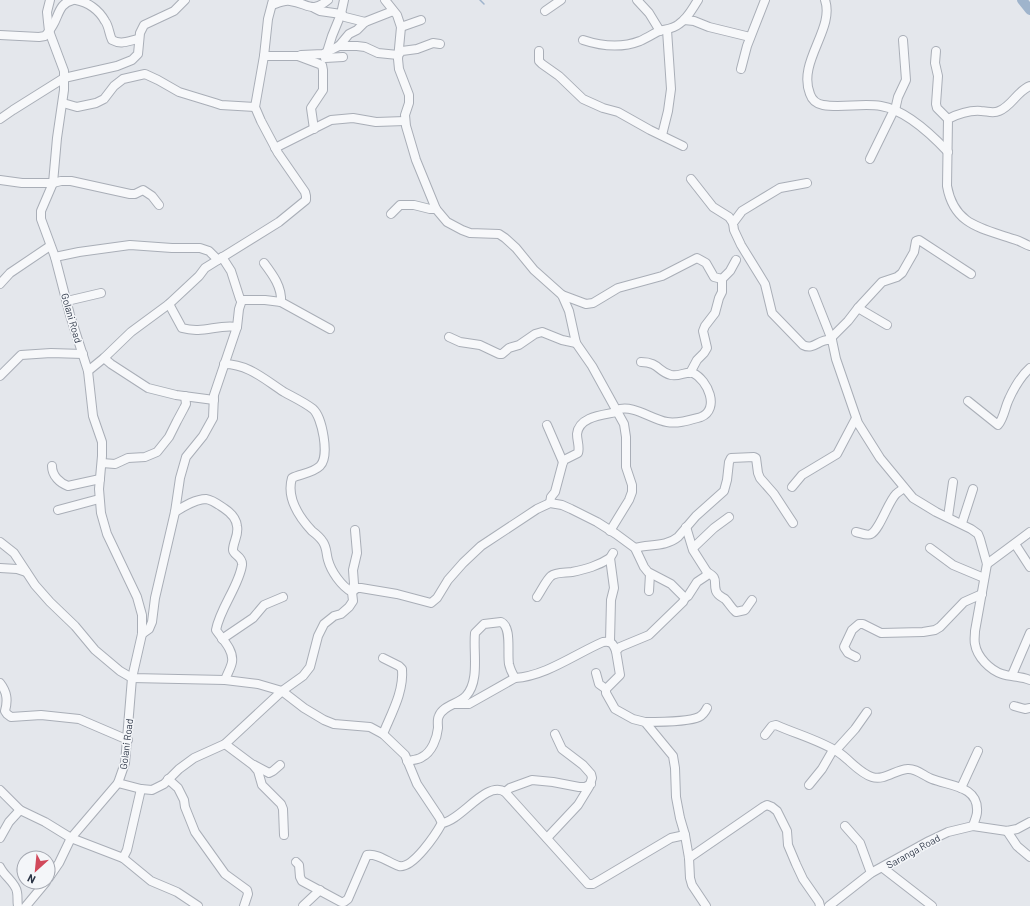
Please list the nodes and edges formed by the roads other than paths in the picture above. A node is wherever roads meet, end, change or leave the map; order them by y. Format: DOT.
graph roads {
  1 [pos="72,0"];
  2 [pos="76,0"];
  3 [pos="185,0"];
  4 [pos="328,0"];
  5 [pos="344,0"];
  6 [pos="385,0"];
  7 [pos="560,0"];
  8 [pos="637,0"];
  9 [pos="698,0"];
  10 [pos="766,0"];
  11 [pos="825,0"];
  12 [pos="48,1"];
  13 [pos="273,2"];
  14 [pos="314,8"];
  15 [pos="394,10"];
  16 [pos="545,11"];
  17 [pos="341,14"];
  18 [pos="421,20"];
  19 [pos="684,20"];
  20 [pos="365,22"];
  21 [pos="401,27"];
  22 [pos="49,31"];
  23 [pos="663,31"];
  24 [pos="0,35"];
  25 [pos="750,37"];
  26 [pos="138,39"];
  27 [pos="583,40"];
  28 [pos="903,40"];
  29 [pos="440,44"];
  30 [pos="331,51"];
  31 [pos="539,51"];
  32 [pos="936,51"];
  33 [pos="398,55"];
  34 [pos="264,56"];
  35 [pos="303,57"];
  36 [pos="343,57"];
  37 [pos="741,69"];
  38 [pos="64,78"];
  39 [pos="1030,86"];
  40 [pos="63,103"];
  41 [pos="256,107"];
  42 [pos="895,110"];
  43 [pos="0,119"];
  44 [pos="948,119"];
  45 [pos="405,121"];
  46 [pos="314,129"];
  47 [pos="662,135"];
  48 [pos="684,146"];
  49 [pos="275,148"];
  50 [pos="948,152"];
  51 [pos="870,159"];
  52 [pos="691,179"];
  53 [pos="0,180"];
  54 [pos="53,183"];
  55 [pos="807,183"];
  56 [pos="159,205"];
  57 [pos="436,209"];
  58 [pos="391,214"];
  59 [pos="733,223"];
  60 [pos="50,246"];
  61 [pos="1030,246"];
  62 [pos="55,257"];
  63 [pos="220,258"];
  64 [pos="736,260"];
  65 [pos="264,263"];
  66 [pos="971,274"];
  67 [pos="722,279"];
  68 [pos="0,284"];
  69 [pos="813,292"];
  70 [pos="101,293"];
  71 [pos="562,295"];
  72 [pos="242,300"];
  73 [pos="67,301"];
  74 [pos="282,302"];
  75 [pos="168,304"];
  76 [pos="858,308"];
  77 [pos="887,325"];
  78 [pos="236,327"];
  79 [pos="330,329"];
  80 [pos="449,337"];
  81 [pos="831,339"];
  82 [pos="576,343"];
  83 [pos="83,354"];
  84 [pos="104,358"];
  85 [pos="641,362"];
  86 [pos="224,364"];
  87 [pos="1030,368"];
  88 [pos="88,371"];
  89 [pos="690,373"];
  90 [pos="0,376"];
  91 [pos="185,396"];
  92 [pos="214,400"];
  93 [pos="968,401"];
  94 [pos="616,411"];
  95 [pos="856,418"];
  96 [pos="547,425"];
  97 [pos="563,462"];
  98 [pos="102,463"];
  99 [pos="52,466"];
  100 [pos="100,479"];
  101 [pos="953,482"];
  102 [pos="792,487"];
  103 [pos="904,488"];
  104 [pos="974,489"];
  105 [pos="99,499"];
  106 [pos="550,503"];
  107 [pos="58,510"];
  108 [pos="175,512"];
  109 [pos="948,517"];
  110 [pos="729,518"];
  111 [pos="793,523"];
  112 [pos="962,524"];
  113 [pos="686,527"];
  114 [pos="355,530"];
  115 [pos="610,531"];
  116 [pos="856,532"];
  117 [pos="1030,532"];
  118 [pos="0,542"];
  119 [pos="1015,544"];
  120 [pos="635,548"];
  121 [pos="693,548"];
  122 [pos="930,548"];
  123 [pos="987,564"];
  124 [pos="1030,567"];
  125 [pos="0,568"];
  126 [pos="26,572"];
  127 [pos="706,572"];
  128 [pos="650,574"];
  129 [pos="984,578"];
  130 [pos="649,591"];
  131 [pos="352,592"];
  132 [pos="982,594"];
  133 [pos="283,597"];
  134 [pos="537,597"];
  135 [pos="685,598"];
  136 [pos="752,600"];
  137 [pos="1030,633"];
  138 [pos="142,634"];
  139 [pos="222,639"];
  140 [pos="610,641"];
  141 [pos="616,650"];
  142 [pos="856,657"];
  143 [pos="383,658"];
  144 [pos="596,674"];
  145 [pos="1012,675"];
  146 [pos="132,678"];
  147 [pos="515,678"];
  148 [pos="225,680"];
  149 [pos="1030,680"];
  150 [pos="0,683"];
  151 [pos="606,689"];
  152 [pos="282,691"];
  153 [pos="454,704"];
  154 [pos="1014,706"];
  155 [pos="707,708"];
  156 [pos="1030,708"];
  157 [pos="867,712"];
  158 [pos="645,722"];
  159 [pos="383,734"];
  160 [pos="555,734"];
  161 [pos="765,735"];
  162 [pos="128,740"];
  163 [pos="225,744"];
  164 [pos="835,750"];
  165 [pos="978,751"];
  166 [pos="407,761"];
  167 [pos="254,765"];
  168 [pos="280,765"];
  169 [pos="168,779"];
  170 [pos="118,783"];
  171 [pos="591,784"];
  172 [pos="809,785"];
  173 [pos="961,788"];
  174 [pos="141,789"];
  175 [pos="0,790"];
  176 [pos="505,792"];
  177 [pos="20,810"];
  178 [pos="1030,822"];
  179 [pos="442,823"];
  180 [pos="845,826"];
  181 [pos="973,826"];
  182 [pos="1007,831"];
  183 [pos="284,835"];
  184 [pos="685,835"];
  185 [pos="0,838"];
  186 [pos="71,838"];
  187 [pos="547,838"];
  188 [pos="1030,857"];
  189 [pos="123,858"];
  190 [pos="689,858"];
  191 [pos="296,862"];
  192 [pos="0,867"];
  193 [pos="56,867"];
  194 [pos="883,868"];
  195 [pos="871,874"];
  196 [pos="39,890"];
  197 [pos="320,890"];
  198 [pos="18,906"];
  199 [pos="26,906"];
  200 [pos="198,906"];
  201 [pos="244,906"];
  202 [pos="303,906"];
  203 [pos="706,906"];
  204 [pos="820,906"];
  205 [pos="830,906"];
  206 [pos="932,906"];
  1 -- 22 [label="street"];
  2 -- 26 [label="street"];
  3 -- 26 [label="street"];
  4 -- 14 [label="street"];
  5 -- 17 [label="street"];
  6 -- 15 [label="street"];
  7 -- 16 [label="street"];
  8 -- 23 [label="street"];
  9 -- 19 [label="street"];
  10 -- 25 [label="street"];
  11 -- 42 [label="street"];
  12 -- 22 [label="street, Golani Road"];
  13 -- 14 [label="street"];
  13 -- 34 [label="street"];
  14 -- 17 [label="street"];
  15 -- 20 [label="street"];
  15 -- 21 [label="street"];
  17 -- 20 [label="street"];
  17 -- 30 [label="street"];
  18 -- 21 [label="street"];
  19 -- 23 [label="street"];
  19 -- 25 [label="street"];
  20 -- 30 [label="street"];
  21 -- 33 [label="street"];
  22 -- 24 [label="street"];
  22 -- 38 [label="street, Golani Road"];
  23 -- 27 [label="street"];
  23 -- 47 [label="street"];
  25 -- 37 [label="street"];
  26 -- 38 [label="street"];
  28 -- 42 [label="street"];
  29 -- 33 [label="street"];
  30 -- 33 [label="street"];
  30 -- 35 [label="street"];
  30 -- 36 [label="street"];
  31 -- 47 [label="street"];
  32 -- 44 [label="street"];
  33 -- 45 [label="street"];
  34 -- 35 [label="street"];
  34 -- 41 [label="street"];
  35 -- 46 [label="street"];
  38 -- 40 [label="street, Golani Road"];
  38 -- 43 [label="street"];
  39 -- 44 [label="street"];
  40 -- 41 [label="street"];
  40 -- 54 [label="street, Golani Road"];
  41 -- 49 [label="street"];
  42 -- 50 [label="street"];
  42 -- 51 [label="street"];
  44 -- 50 [label="street"];
  45 -- 46 [label="street"];
  45 -- 57 [label="street"];
  46 -- 49 [label="street"];
  47 -- 48 [label="street"];
  49 -- 63 [label="street"];
  50 -- 61 [label="street"];
  52 -- 59 [label="street"];
  53 -- 54 [label="street"];
  54 -- 56 [label="street"];
  54 -- 60 [label="street, Golani Road"];
  55 -- 59 [label="street"];
  57 -- 58 [label="street"];
  57 -- 71 [label="street"];
  59 -- 81 [label="street"];
  60 -- 62 [label="street, Golani Road"];
  60 -- 68 [label="street"];
  62 -- 63 [label="street"];
  62 -- 73 [label="street, Golani Road"];
  63 -- 72 [label="street"];
  63 -- 75 [label="street"];
  64 -- 67 [label="street"];
  65 -- 74 [label="street"];
  66 -- 76 [label="street"];
  67 -- 71 [label="street"];
  67 -- 89 [label="street"];
  69 -- 81 [label="street"];
  70 -- 73 [label="street"];
  71 -- 82 [label="street"];
  72 -- 74 [label="street"];
  72 -- 78 [label="street, Golani Road"];
  73 -- 83 [label="street, Golani Road"];
  74 -- 79 [label="street"];
  75 -- 78 [label="street"];
  75 -- 84 [label="street"];
  76 -- 77 [label="street"];
  76 -- 81 [label="street"];
  78 -- 86 [label="street, Golani Road"];
  80 -- 82 [label="street"];
  81 -- 95 [label="street"];
  82 -- 94 [label="street"];
  83 -- 88 [label="street, Golani Road"];
  83 -- 90 [label="street"];
  84 -- 88 [label="street"];
  84 -- 91 [label="street"];
  85 -- 89 [label="street"];
  86 -- 92 [label="street, Golani Road"];
  86 -- 131 [label="street"];
  87 -- 93 [label="street"];
  88 -- 98 [label="street, Golani Road"];
  89 -- 94 [label="street"];
  91 -- 92 [label="street"];
  91 -- 98 [label="street"];
  92 -- 108 [label="street, Golani Road"];
  94 -- 97 [label="street"];
  94 -- 115 [label="street"];
  95 -- 102 [label="street"];
  95 -- 103 [label="street"];
  96 -- 97 [label="street"];
  97 -- 106 [label="street"];
  98 -- 100 [label="street, Golani Road"];
  99 -- 100 [label="street"];
  100 -- 105 [label="street, Golani Road"];
  101 -- 109 [label="street"];
  103 -- 109 [label="street"];
  103 -- 116 [label="street"];
  104 -- 112 [label="street"];
  105 -- 107 [label="street"];
  105 -- 138 [label="street, Golani Road"];
  106 -- 115 [label="street"];
  106 -- 131 [label="street"];
  108 -- 138 [label="street, Golani Road"];
  108 -- 139 [label="street"];
  109 -- 112 [label="street"];
  110 -- 121 [label="street"];
  111 -- 113 [label="street"];
  112 -- 123 [label="street"];
  113 -- 120 [label="street"];
  113 -- 121 [label="street"];
  114 -- 131 [label="street"];
  115 -- 120 [label="street"];
  117 -- 119 [label="street"];
  118 -- 126 [label="street"];
  119 -- 123 [label="street"];
  119 -- 124 [label="street"];
  120 -- 128 [label="street"];
  121 -- 127 [label="street"];
  122 -- 129 [label="street"];
  123 -- 129 [label="street"];
  125 -- 126 [label="street"];
  126 -- 146 [label="street"];
  127 -- 135 [label="street"];
  127 -- 136 [label="street"];
  128 -- 130 [label="street"];
  128 -- 135 [label="street"];
  129 -- 132 [label="street"];
  131 -- 152 [label="street"];
  132 -- 142 [label="street"];
  132 -- 145 [label="street"];
  133 -- 139 [label="street"];
  134 -- 140 [label="street"];
  135 -- 141 [label="street"];
  137 -- 145 [label="street"];
  138 -- 146 [label="street, Golani Road"];
  139 -- 148 [label="street"];
  140 -- 141 [label="street"];
  140 -- 147 [label="street"];
  141 -- 151 [label="street"];
  143 -- 159 [label="street"];
  144 -- 151 [label="street"];
  145 -- 149 [label="street"];
  146 -- 148 [label="street"];
  146 -- 162 [label="street, Golani Road"];
  147 -- 153 [label="street"];
  147 -- 153 [label="street"];
  148 -- 152 [label="street"];
  150 -- 162 [label="street"];
  151 -- 158 [label="street"];
  152 -- 159 [label="street"];
  152 -- 163 [label="street"];
  153 -- 166 [label="street"];
  154 -- 156 [label="street"];
  155 -- 158 [label="street"];
  157 -- 164 [label="street"];
  158 -- 184 [label="street"];
  159 -- 166 [label="street"];
  160 -- 171 [label="street"];
  161 -- 164 [label="street"];
  162 -- 170 [label="street, Golani Road"];
  163 -- 167 [label="street"];
  163 -- 169 [label="street"];
  164 -- 172 [label="street"];
  164 -- 173 [label="street"];
  165 -- 173 [label="street"];
  166 -- 179 [label="street"];
  167 -- 168 [label="street"];
  167 -- 183 [label="street"];
  169 -- 174 [label="street"];
  169 -- 201 [label="street"];
  170 -- 174 [label="street"];
  170 -- 186 [label="street, Golani Road"];
  171 -- 176 [label="street"];
  171 -- 187 [label="street"];
  173 -- 181 [label="street"];
  174 -- 189 [label="street"];
  175 -- 177 [label="street"];
  176 -- 179 [label="street"];
  176 -- 187 [label="street"];
  177 -- 185 [label="street"];
  177 -- 186 [label="street"];
  178 -- 182 [label="street, Saranga Road"];
  179 -- 197 [label="street"];
  180 -- 195 [label="street"];
  181 -- 182 [label="street, Saranga Road"];
  181 -- 194 [label="street, Saranga Road"];
  182 -- 188 [label="street"];
  184 -- 187 [label="street"];
  184 -- 190 [label="street"];
  186 -- 189 [label="street"];
  186 -- 193 [label="street, Golani Road"];
  189 -- 200 [label="street"];
  190 -- 203 [label="street"];
  190 -- 204 [label="street"];
  191 -- 197 [label="street"];
  192 -- 198 [label="street"];
  194 -- 195 [label="street, Saranga Road"];
  194 -- 206 [label="street"];
  195 -- 205 [label="street, Saranga Road"];
  196 -- 199 [label="street"];
  197 -- 202 [label="street"];
}
